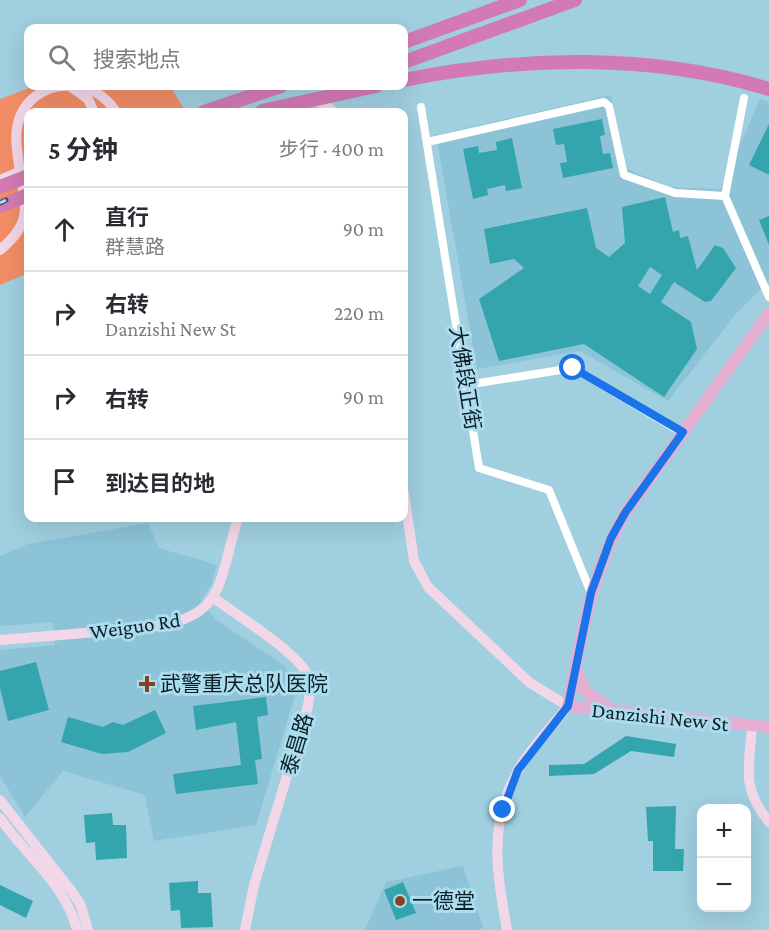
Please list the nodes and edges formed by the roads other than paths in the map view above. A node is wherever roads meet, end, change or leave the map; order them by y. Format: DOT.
graph roads {
  1 [pos="493,0"];
  2 [pos="520,0"];
  3 [pos="575,0"];
  4 [pos="408,36"];
  5 [pos="408,37"];
  6 [pos="409,60"];
  7 [pos="408,79"];
  8 [pos="769,89"];
  9 [pos="48,90"];
  10 [pos="75,90"];
  11 [pos="93,90"];
  12 [pos="269,90"];
  13 [pos="324,90"];
  14 [pos="358,90"];
  15 [pos="744,98"];
  16 [pos="421,107"];
  17 [pos="92,108"];
  18 [pos="112,108"];
  19 [pos="216,108"];
  20 [pos="266,108"];
  21 [pos="270,108"];
  22 [pos="276,108"];
  23 [pos="329,108"];
  24 [pos="427,142"];
  25 [pos="24,170"];
  26 [pos="24,178"];
  27 [pos="0,180"];
  28 [pos="0,187"];
  29 [pos="725,196"];
  30 [pos="24,197"];
  31 [pos="24,202"];
  32 [pos="24,203"];
  33 [pos="0,206"];
  34 [pos="24,211"];
  35 [pos="0,212"];
  36 [pos="0,250"];
  37 [pos="769,297"];
  38 [pos="769,314"];
  39 [pos="466,385"];
  40 [pos="683,432"];
  41 [pos="408,520"];
  42 [pos="237,522"];
  43 [pos="591,593"];
  44 [pos="213,598"];
  45 [pos="0,640"];
  46 [pos="576,666"];
  47 [pos="568,706"];
  48 [pos="617,712"];
  49 [pos="752,727"];
  50 [pos="769,727"];
  51 [pos="0,800"];
  52 [pos="0,818"];
  53 [pos="769,822"];
  54 [pos="77,930"];
  55 [pos="88,930"];
  56 [pos="245,930"];
  57 [pos="507,930"];
  1 -- 4 [label="highway"];
  2 -- 5 [label="highway"];
  3 -- 6 [label="highway"];
  7 -- 8 [label="highway"];
  9 -- 32 [label="street"];
  10 -- 17 [label="street"];
  11 -- 18 [label="street"];
  12 -- 19 [label="highway"];
  13 -- 21 [label="highway"];
  14 -- 22 [label="highway"];
  15 -- 29 [label="street"];
  16 -- 24 [label="street, 大佛段正街"];
  20 -- 23 [label="street"];
  24 -- 29 [label="street"];
  24 -- 39 [label="street, 大佛段正街"];
  25 -- 27 [label="street"];
  26 -- 28 [label="highway"];
  29 -- 37 [label="street"];
  30 -- 33 [label="highway"];
  31 -- 35 [label="street"];
  34 -- 36 [label="street"];
  38 -- 40 [label="main road, Danzishi New St"];
  39 -- 40 [label="street"];
  39 -- 43 [label="street, 大佛段正街"];
  40 -- 43 [label="main road, Danzishi New St"];
  41 -- 47 [label="street"];
  42 -- 44 [label="street"];
  43 -- 46 [label="main road, Danzishi New St"];
  44 -- 45 [label="street, Weiguo Rd"];
  44 -- 56 [label="street, 泰昌路"];
  46 -- 47 [label="main road, Danzishi New St"];
  46 -- 48 [label="main road"];
  47 -- 48 [label="main road, Danzishi New St"];
  47 -- 57 [label="street"];
  48 -- 49 [label="main road, Danzishi New St"];
  49 -- 50 [label="main road, Danzishi New St"];
  49 -- 53 [label="street"];
  51 -- 55 [label="street"];
  52 -- 54 [label="street"];
}
